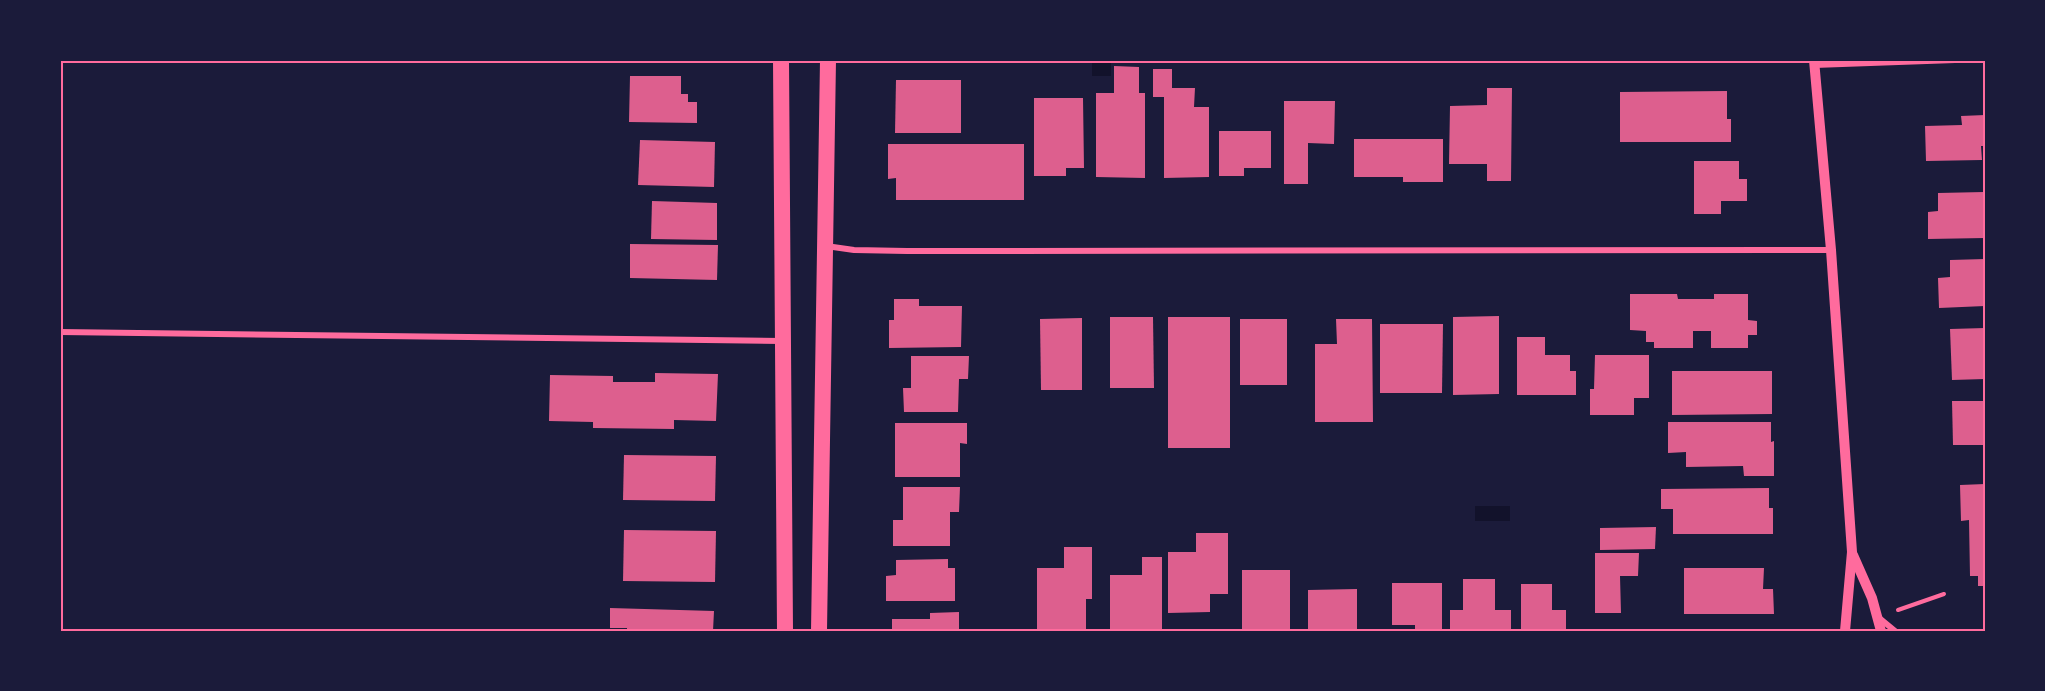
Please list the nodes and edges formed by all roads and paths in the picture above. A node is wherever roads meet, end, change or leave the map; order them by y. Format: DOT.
graph roads {
  1 [pos="781,60"];
  2 [pos="828,60"];
  3 [pos="1955,60"];
  4 [pos="1814,62"];
  5 [pos="826,246"];
  6 [pos="1831,250"];
  7 [pos="60,332"];
  8 [pos="782,341"];
  9 [pos="1852,552"];
  10 [pos="1944,594"];
  11 [pos="1896,611"];
  12 [pos="1877,617"];
  13 [pos="785,631"];
  14 [pos="819,631"];
  15 [pos="1845,631"];
  16 [pos="1881,631"];
  17 [pos="1895,631"];
  1 -- 8 [label="highway"];
  2 -- 5 [label="highway"];
  3 -- 4 [label="street"];
  4 -- 6 [label="street"];
  5 -- 6 [label="street"];
  5 -- 14 [label="highway"];
  6 -- 9 [label="street"];
  7 -- 8 [label="street"];
  8 -- 13 [label="highway"];
  9 -- 12 [label="street"];
  9 -- 15 [label="street"];
  10 -- 11 [label="path"];
  12 -- 16 [label="street"];
  12 -- 17 [label="street"];
}
